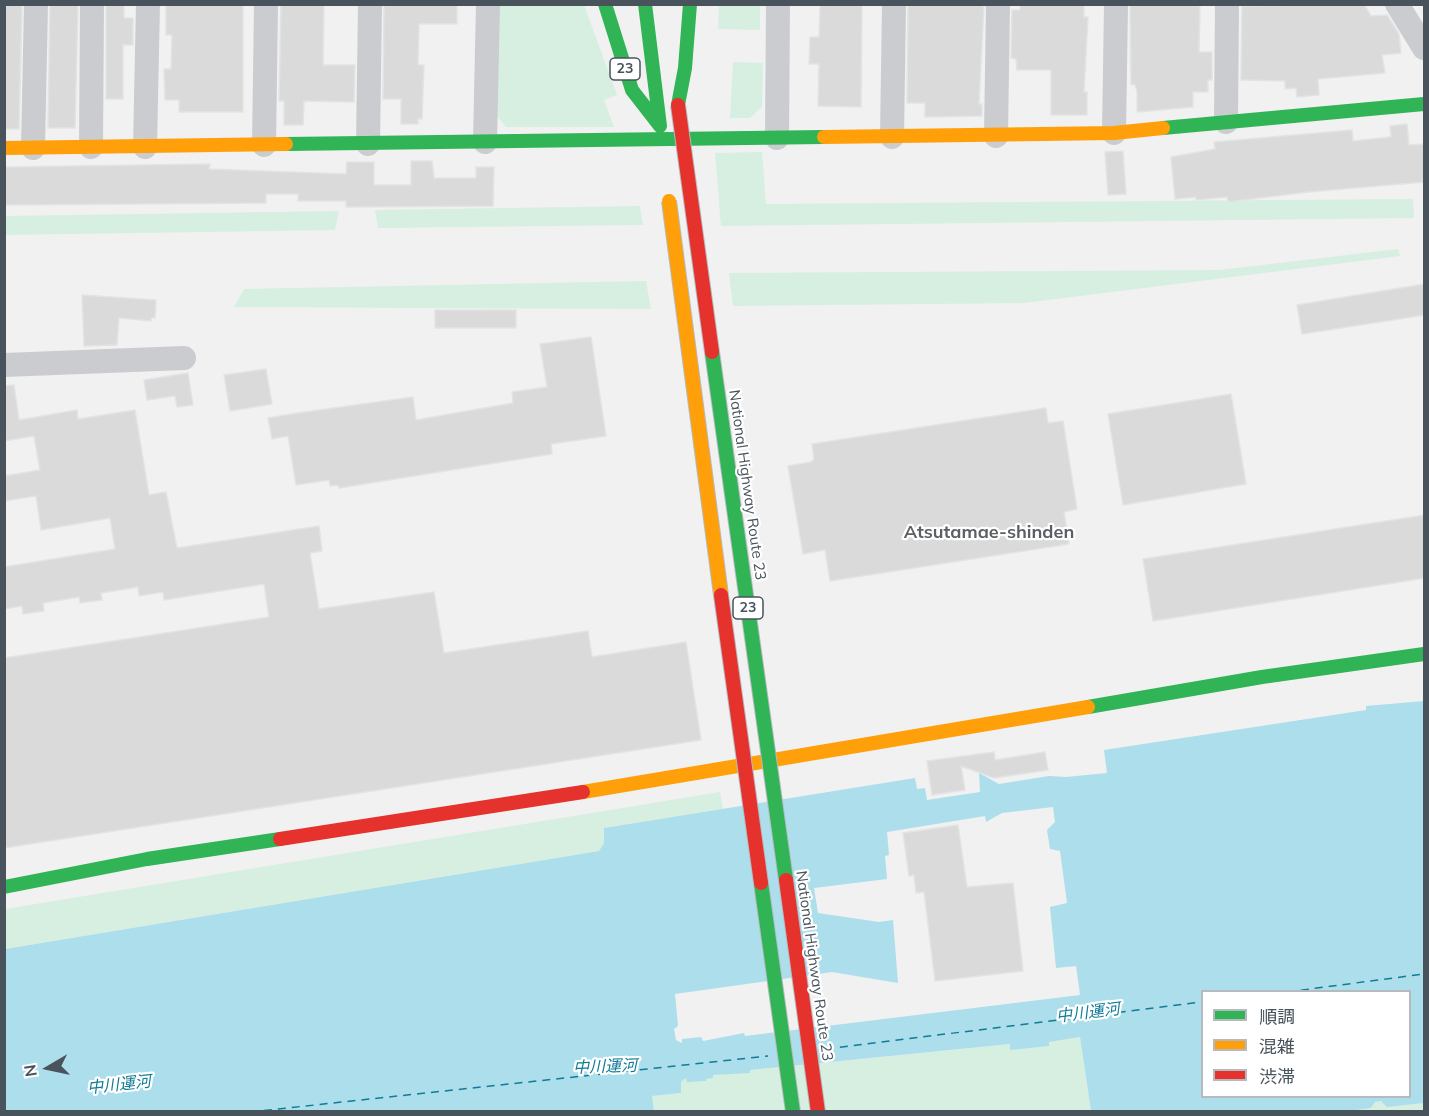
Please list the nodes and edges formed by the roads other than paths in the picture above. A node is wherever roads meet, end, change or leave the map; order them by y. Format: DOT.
graph roads {
  1 [pos="36,4"];
  2 [pos="92,4"];
  3 [pos="148,4"];
  4 [pos="266,4"];
  5 [pos="370,4"];
  6 [pos="488,4"];
  7 [pos="605,4"];
  8 [pos="645,4"];
  9 [pos="690,4"];
  10 [pos="778,4"];
  11 [pos="894,4"];
  12 [pos="998,4"];
  13 [pos="1116,4"];
  14 [pos="1227,4"];
  15 [pos="1397,4"];
  16 [pos="1425,48"];
  17 [pos="672,58"];
  18 [pos="1425,104"];
  19 [pos="678,105"];
  20 [pos="1226,122"];
  21 [pos="660,126"];
  22 [pos="1114,133"];
  23 [pos="996,136"];
  24 [pos="892,137"];
  25 [pos="777,138"];
  26 [pos="485,142"];
  27 [pos="368,144"];
  28 [pos="264,145"];
  29 [pos="91,147"];
  30 [pos="145,147"];
  31 [pos="4,148"];
  32 [pos="33,148"];
  33 [pos="662,150"];
  34 [pos="667,184"];
  35 [pos="183,358"];
  36 [pos="4,365"];
  37 [pos="1425,654"];
  38 [pos="4,887"];
  39 [pos="793,1112"];
  40 [pos="818,1112"];
  1 -- 32 [label="street"];
  2 -- 29 [label="street"];
  3 -- 30 [label="street"];
  4 -- 28 [label="street"];
  5 -- 27 [label="street"];
  6 -- 26 [label="street"];
  7 -- 21 [label="main road, 23"];
  8 -- 21 [label="main road, 23"];
  9 -- 19 [label="main road, 23"];
  10 -- 25 [label="street"];
  11 -- 24 [label="street"];
  12 -- 23 [label="street"];
  13 -- 22 [label="street"];
  14 -- 20 [label="street"];
  15 -- 16 [label="street"];
  17 -- 19 [label="main road, National Highway Route 23 / 23"];
  18 -- 20 [label="main road"];
  19 -- 40 [label="main road, National Highway Route 23 / 23, bridge"];
  20 -- 22 [label="main road"];
  21 -- 33 [label="main road, 23"];
  22 -- 23 [label="main road"];
  23 -- 24 [label="main road"];
  24 -- 25 [label="main road"];
  25 -- 26 [label="main road"];
  26 -- 27 [label="main road"];
  27 -- 28 [label="main road"];
  28 -- 30 [label="main road"];
  29 -- 30 [label="main road"];
  29 -- 32 [label="main road"];
  31 -- 32 [label="main road"];
  34 -- 39 [label="main road, 23, bridge"];
  35 -- 36 [label="street"];
  37 -- 38 [label="main road"];
}
